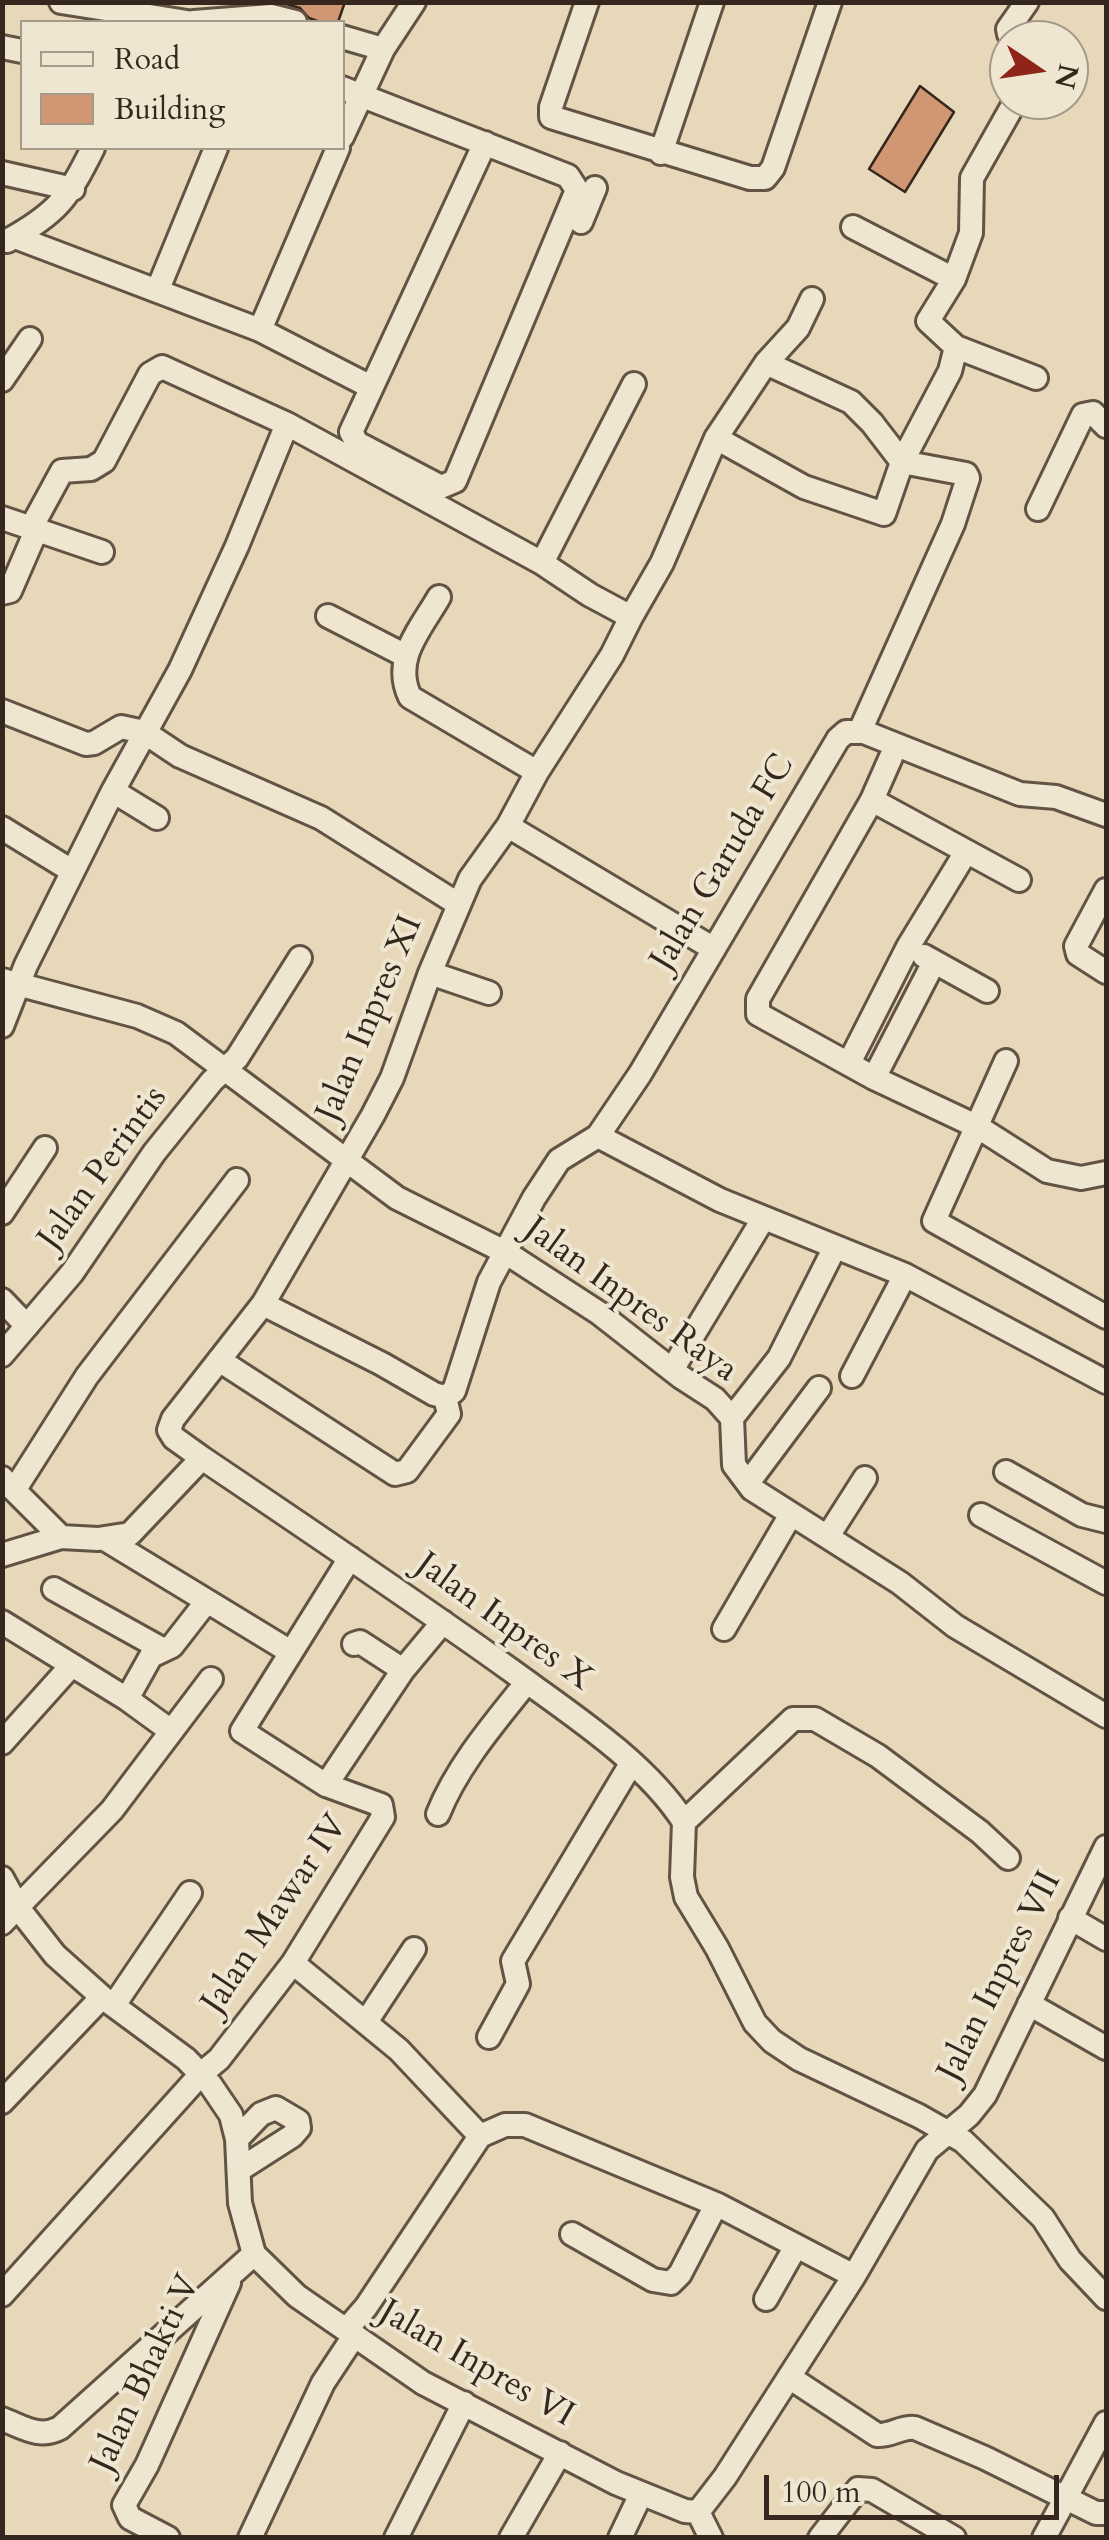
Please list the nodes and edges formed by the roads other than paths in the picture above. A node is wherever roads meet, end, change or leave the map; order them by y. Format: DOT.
graph roads {
  1 [pos="61,2"];
  2 [pos="414,2"];
  3 [pos="587,2"];
  4 [pos="712,2"];
  5 [pos="830,2"];
  6 [pos="135,9"];
  7 [pos="273,9"];
  8 [pos="182,20"];
  9 [pos="204,20"];
  10 [pos="345,41"];
  11 [pos="367,73"];
  12 [pos="1005,120"];
  13 [pos="345,129"];
  14 [pos="484,143"];
  15 [pos="92,150"];
  16 [pos="215,150"];
  17 [pos="337,150"];
  18 [pos="661,153"];
  19 [pos="2,173"];
  20 [pos="595,188"];
  21 [pos="72,189"];
  22 [pos="854,227"];
  23 [pos="9,240"];
  24 [pos="954,279"];
  25 [pos="158,289"];
  26 [pos="812,300"];
  27 [pos="260,330"];
  28 [pos="30,339"];
  29 [pos="956,348"];
  30 [pos="766,363"];
  31 [pos="1036,378"];
  32 [pos="2,380"];
  33 [pos="634,384"];
  34 [pos="371,387"];
  35 [pos="286,424"];
  36 [pos="1106,426"];
  37 [pos="716,438"];
  38 [pos="902,462"];
  39 [pos="1038,508"];
  40 [pos="455,515"];
  41 [pos="2,518"];
  42 [pos="31,528"];
  43 [pos="102,552"];
  44 [pos="542,563"];
  45 [pos="2,593"];
  46 [pos="439,597"];
  47 [pos="328,616"];
  48 [pos="631,616"];
  49 [pos="406,656"];
  50 [pos="2,710"];
  51 [pos="860,731"];
  52 [pos="144,732"];
  53 [pos="891,757"];
  54 [pos="537,772"];
  55 [pos="113,792"];
  56 [pos="872,800"];
  57 [pos="1106,815"];
  58 [pos="156,818"];
  59 [pos="508,826"];
  60 [pos="2,828"];
  61 [pos="966,852"];
  62 [pos="72,871"];
  63 [pos="1020,880"];
  64 [pos="1106,890"];
  65 [pos="458,904"];
  66 [pos="908,947"];
  67 [pos="714,949"];
  68 [pos="300,958"];
  69 [pos="934,962"];
  70 [pos="1106,972"];
  71 [pos="430,973"];
  72 [pos="10,982"];
  73 [pos="987,990"];
  74 [pos="490,993"];
  75 [pos="2,1026"];
  76 [pos="1006,1060"];
  77 [pos="849,1064"];
  78 [pos="222,1071"];
  79 [pos="874,1078"];
  80 [pos="978,1126"];
  81 [pos="598,1136"];
  82 [pos="44,1148"];
  83 [pos="346,1161"];
  84 [pos="1106,1173"];
  85 [pos="237,1180"];
  86 [pos="2,1213"];
  87 [pos="763,1219"];
  88 [pos="834,1247"];
  89 [pos="505,1252"];
  90 [pos="906,1275"];
  91 [pos="2,1300"];
  92 [pos="263,1304"];
  93 [pos="1106,1317"];
  94 [pos="27,1326"];
  95 [pos="2,1355"];
  96 [pos="219,1360"];
  97 [pos="672,1370"];
  98 [pos="852,1376"];
  99 [pos="1106,1382"];
  100 [pos="819,1388"];
  101 [pos="446,1397"];
  102 [pos="732,1418"];
  103 [pos="202,1458"];
  104 [pos="1006,1472"];
  105 [pos="865,1478"];
  106 [pos="748,1483"];
  107 [pos="9,1484"];
  108 [pos="981,1515"];
  109 [pos="790,1516"];
  110 [pos="1106,1521"];
  111 [pos="828,1536"];
  112 [pos="61,1537"];
  113 [pos="104,1539"];
  114 [pos="2,1554"];
  115 [pos="350,1558"];
  116 [pos="1106,1583"];
  117 [pos="54,1589"];
  118 [pos="207,1601"];
  119 [pos="2,1622"];
  120 [pos="444,1622"];
  121 [pos="724,1630"];
  122 [pos="354,1644"];
  123 [pos="162,1649"];
  124 [pos="289,1651"];
  125 [pos="71,1666"];
  126 [pos="403,1670"];
  127 [pos="211,1679"];
  128 [pos="526,1682"];
  129 [pos="127,1699"];
  130 [pos="1106,1716"];
  131 [pos="171,1731"];
  132 [pos="2,1743"];
  133 [pos="631,1764"];
  134 [pos="326,1786"];
  135 [pos="438,1814"];
  136 [pos="684,1822"];
  137 [pos="1106,1847"];
  138 [pos="1008,1858"];
  139 [pos="2,1878"];
  140 [pos="190,1893"];
  141 [pos="11,1916"];
  142 [pos="1070,1918"];
  143 [pos="1106,1939"];
  144 [pos="414,1949"];
  145 [pos="293,1964"];
  146 [pos="108,2001"];
  147 [pos="1029,2004"];
  148 [pos="366,2022"];
  149 [pos="489,2037"];
  150 [pos="1106,2048"];
  151 [pos="201,2074"];
  152 [pos="2,2102"];
  153 [pos="948,2131"];
  154 [pos="480,2136"];
  155 [pos="237,2139"];
  156 [pos="238,2170"];
  157 [pos="716,2204"];
  158 [pos="572,2234"];
  159 [pos="796,2246"];
  160 [pos="254,2254"];
  161 [pos="233,2275"];
  162 [pos="854,2276"];
  163 [pos="2,2295"];
  164 [pos="1106,2298"];
  165 [pos="766,2300"];
  166 [pos="350,2333"];
  167 [pos="789,2378"];
  168 [pos="464,2403"];
  169 [pos="2,2419"];
  170 [pos="1106,2424"];
  171 [pos="560,2454"];
  172 [pos="642,2494"];
  173 [pos="1066,2497"];
  174 [pos="698,2512"];
  175 [pos="1106,2512"];
  176 [pos="1048,2536"];
  177 [pos="168,2538"];
  178 [pos="250,2538"];
  179 [pos="396,2538"];
  180 [pos="511,2538"];
  181 [pos="620,2538"];
  182 [pos="710,2538"];
  183 [pos="820,2538"];
  184 [pos="954,2538"];
  1 -- 6 [label="street"];
  2 -- 11 [label="street"];
  3 -- 18 [label="street"];
  4 -- 18 [label="street"];
  5 -- 18 [label="street"];
  6 -- 8 [label="street"];
  7 -- 9 [label="street"];
  10 -- 11 [label="street"];
  11 -- 13 [label="street"];
  11 -- 14 [label="street"];
  12 -- 24 [label="street"];
  14 -- 34 [label="street"];
  14 -- 34 [label="street"];
  15 -- 21 [label="street"];
  16 -- 25 [label="street"];
  17 -- 27 [label="street"];
  19 -- 21 [label="street"];
  20 -- 40 [label="street"];
  21 -- 23 [label="street"];
  22 -- 24 [label="street"];
  23 -- 25 [label="street"];
  24 -- 29 [label="street"];
  25 -- 27 [label="street"];
  26 -- 30 [label="street, Jalan Inpres XI"];
  27 -- 34 [label="street"];
  28 -- 32 [label="street"];
  29 -- 31 [label="street"];
  29 -- 38 [label="street"];
  30 -- 37 [label="street, Jalan Inpres XI"];
  30 -- 38 [label="street"];
  33 -- 44 [label="street"];
  35 -- 40 [label="street"];
  35 -- 42 [label="street"];
  35 -- 52 [label="street"];
  36 -- 39 [label="street"];
  37 -- 38 [label="street"];
  37 -- 48 [label="street, Jalan Inpres XI"];
  38 -- 51 [label="street"];
  40 -- 44 [label="street"];
  41 -- 42 [label="street"];
  42 -- 43 [label="street"];
  42 -- 45 [label="street"];
  44 -- 48 [label="street"];
  46 -- 49 [label="street"];
  47 -- 49 [label="street"];
  48 -- 54 [label="street, Jalan Inpres XI"];
  49 -- 54 [label="street"];
  50 -- 52 [label="street"];
  51 -- 57 [label="street"];
  51 -- 67 [label="street, Jalan Garuda FC"];
  52 -- 55 [label="street"];
  52 -- 65 [label="street"];
  53 -- 56 [label="street"];
  54 -- 59 [label="street, Jalan Inpres XI"];
  55 -- 58 [label="street"];
  55 -- 62 [label="street"];
  56 -- 61 [label="street"];
  56 -- 77 [label="street"];
  59 -- 65 [label="street, Jalan Inpres XI"];
  59 -- 67 [label="street"];
  60 -- 62 [label="street"];
  61 -- 63 [label="street"];
  61 -- 66 [label="street"];
  62 -- 72 [label="street"];
  64 -- 70 [label="street"];
  65 -- 71 [label="street, Jalan Inpres XI"];
  66 -- 69 [label="street"];
  66 -- 77 [label="street"];
  67 -- 81 [label="street, Jalan Garuda FC"];
  68 -- 78 [label="street, Jalan Perintis"];
  69 -- 73 [label="street"];
  69 -- 79 [label="street"];
  71 -- 74 [label="street"];
  71 -- 83 [label="street, Jalan Inpres XI"];
  72 -- 75 [label="street"];
  72 -- 78 [label="street, Jalan Inpres Raya"];
  76 -- 80 [label="street"];
  77 -- 79 [label="street"];
  78 -- 83 [label="street, Jalan Inpres Raya"];
  78 -- 94 [label="street, Jalan Perintis"];
  79 -- 80 [label="street"];
  80 -- 84 [label="street"];
  80 -- 93 [label="street"];
  81 -- 87 [label="street"];
  81 -- 89 [label="street, Jalan Garuda FC"];
  82 -- 86 [label="street"];
  83 -- 89 [label="street, Jalan Inpres Raya"];
  83 -- 92 [label="street, Jalan Inpres X"];
  85 -- 107 [label="street"];
  87 -- 88 [label="street"];
  87 -- 97 [label="street"];
  88 -- 90 [label="street"];
  88 -- 102 [label="street"];
  89 -- 97 [label="street, Jalan Inpres Raya"];
  89 -- 101 [label="street, Jalan Garuda FC"];
  90 -- 98 [label="street"];
  90 -- 99 [label="street"];
  91 -- 94 [label="street"];
  92 -- 96 [label="street, Jalan Inpres X"];
  92 -- 101 [label="street"];
  94 -- 95 [label="street, Jalan Perintis"];
  96 -- 101 [label="street, Jalan Garuda FC"];
  96 -- 103 [label="street, Jalan Inpres X"];
  97 -- 102 [label="street, Jalan Inpres Raya"];
  100 -- 106 [label="street"];
  102 -- 106 [label="street, Jalan Inpres Raya"];
  103 -- 113 [label="street"];
  103 -- 115 [label="street, Jalan Inpres X"];
  104 -- 110 [label="street"];
  105 -- 111 [label="street"];
  106 -- 109 [label="street"];
  107 -- 112 [label="street"];
  108 -- 116 [label="street"];
  109 -- 111 [label="street"];
  109 -- 121 [label="street"];
  111 -- 130 [label="street"];
  112 -- 113 [label="street"];
  112 -- 114 [label="street"];
  113 -- 118 [label="street"];
  115 -- 120 [label="street, Jalan Inpres X"];
  115 -- 124 [label="street"];
  117 -- 123 [label="street"];
  118 -- 123 [label="street"];
  118 -- 124 [label="street"];
  119 -- 125 [label="street"];
  120 -- 126 [label="street, Jalan Mawar IV"];
  120 -- 128 [label="street, Jalan Inpres X"];
  122 -- 126 [label="street"];
  123 -- 129 [label="street"];
  124 -- 134 [label="street"];
  125 -- 129 [label="street"];
  125 -- 132 [label="street"];
  126 -- 134 [label="street, Jalan Mawar IV"];
  127 -- 131 [label="street"];
  128 -- 133 [label="street, Jalan Inpres X"];
  128 -- 135 [label="street"];
  129 -- 131 [label="street"];
  131 -- 141 [label="street"];
  133 -- 136 [label="street, Jalan Inpres X"];
  133 -- 149 [label="street"];
  134 -- 145 [label="street, Jalan Mawar IV"];
  136 -- 138 [label="street"];
  136 -- 153 [label="street"];
  137 -- 142 [label="street, Jalan Inpres VII"];
  139 -- 141 [label="street"];
  140 -- 146 [label="street"];
  141 -- 146 [label="street"];
  142 -- 143 [label="street"];
  142 -- 147 [label="street, Jalan Inpres VII"];
  144 -- 148 [label="street"];
  145 -- 148 [label="street"];
  145 -- 151 [label="street, Jalan Mawar IV"];
  146 -- 151 [label="street"];
  146 -- 152 [label="street"];
  147 -- 150 [label="street"];
  147 -- 153 [label="street, Jalan Inpres VII"];
  148 -- 154 [label="street"];
  151 -- 155 [label="street"];
  151 -- 163 [label="street, Jalan Mawar IV"];
  153 -- 162 [label="street"];
  153 -- 164 [label="street"];
  154 -- 157 [label="street"];
  154 -- 166 [label="street"];
  155 -- 156 [label="street"];
  155 -- 156 [label="street"];
  156 -- 160 [label="street"];
  157 -- 158 [label="street"];
  157 -- 159 [label="street"];
  159 -- 162 [label="street"];
  159 -- 165 [label="street"];
  160 -- 161 [label="street"];
  160 -- 166 [label="street, Jalan Inpres VI"];
  161 -- 169 [label="street"];
  161 -- 177 [label="street, Jalan Bhakti V"];
  162 -- 167 [label="street"];
  166 -- 168 [label="street, Jalan Inpres VI"];
  166 -- 178 [label="street"];
  167 -- 173 [label="street"];
  167 -- 174 [label="street"];
  168 -- 171 [label="street, Jalan Inpres VI"];
  168 -- 179 [label="street"];
  170 -- 173 [label="street"];
  171 -- 172 [label="street, Jalan Inpres VI"];
  171 -- 180 [label="street"];
  172 -- 174 [label="street, Jalan Inpres VI"];
  172 -- 181 [label="street"];
  173 -- 175 [label="street"];
  173 -- 176 [label="street"];
  174 -- 182 [label="street"];
  183 -- 184 [label="street"];
}
